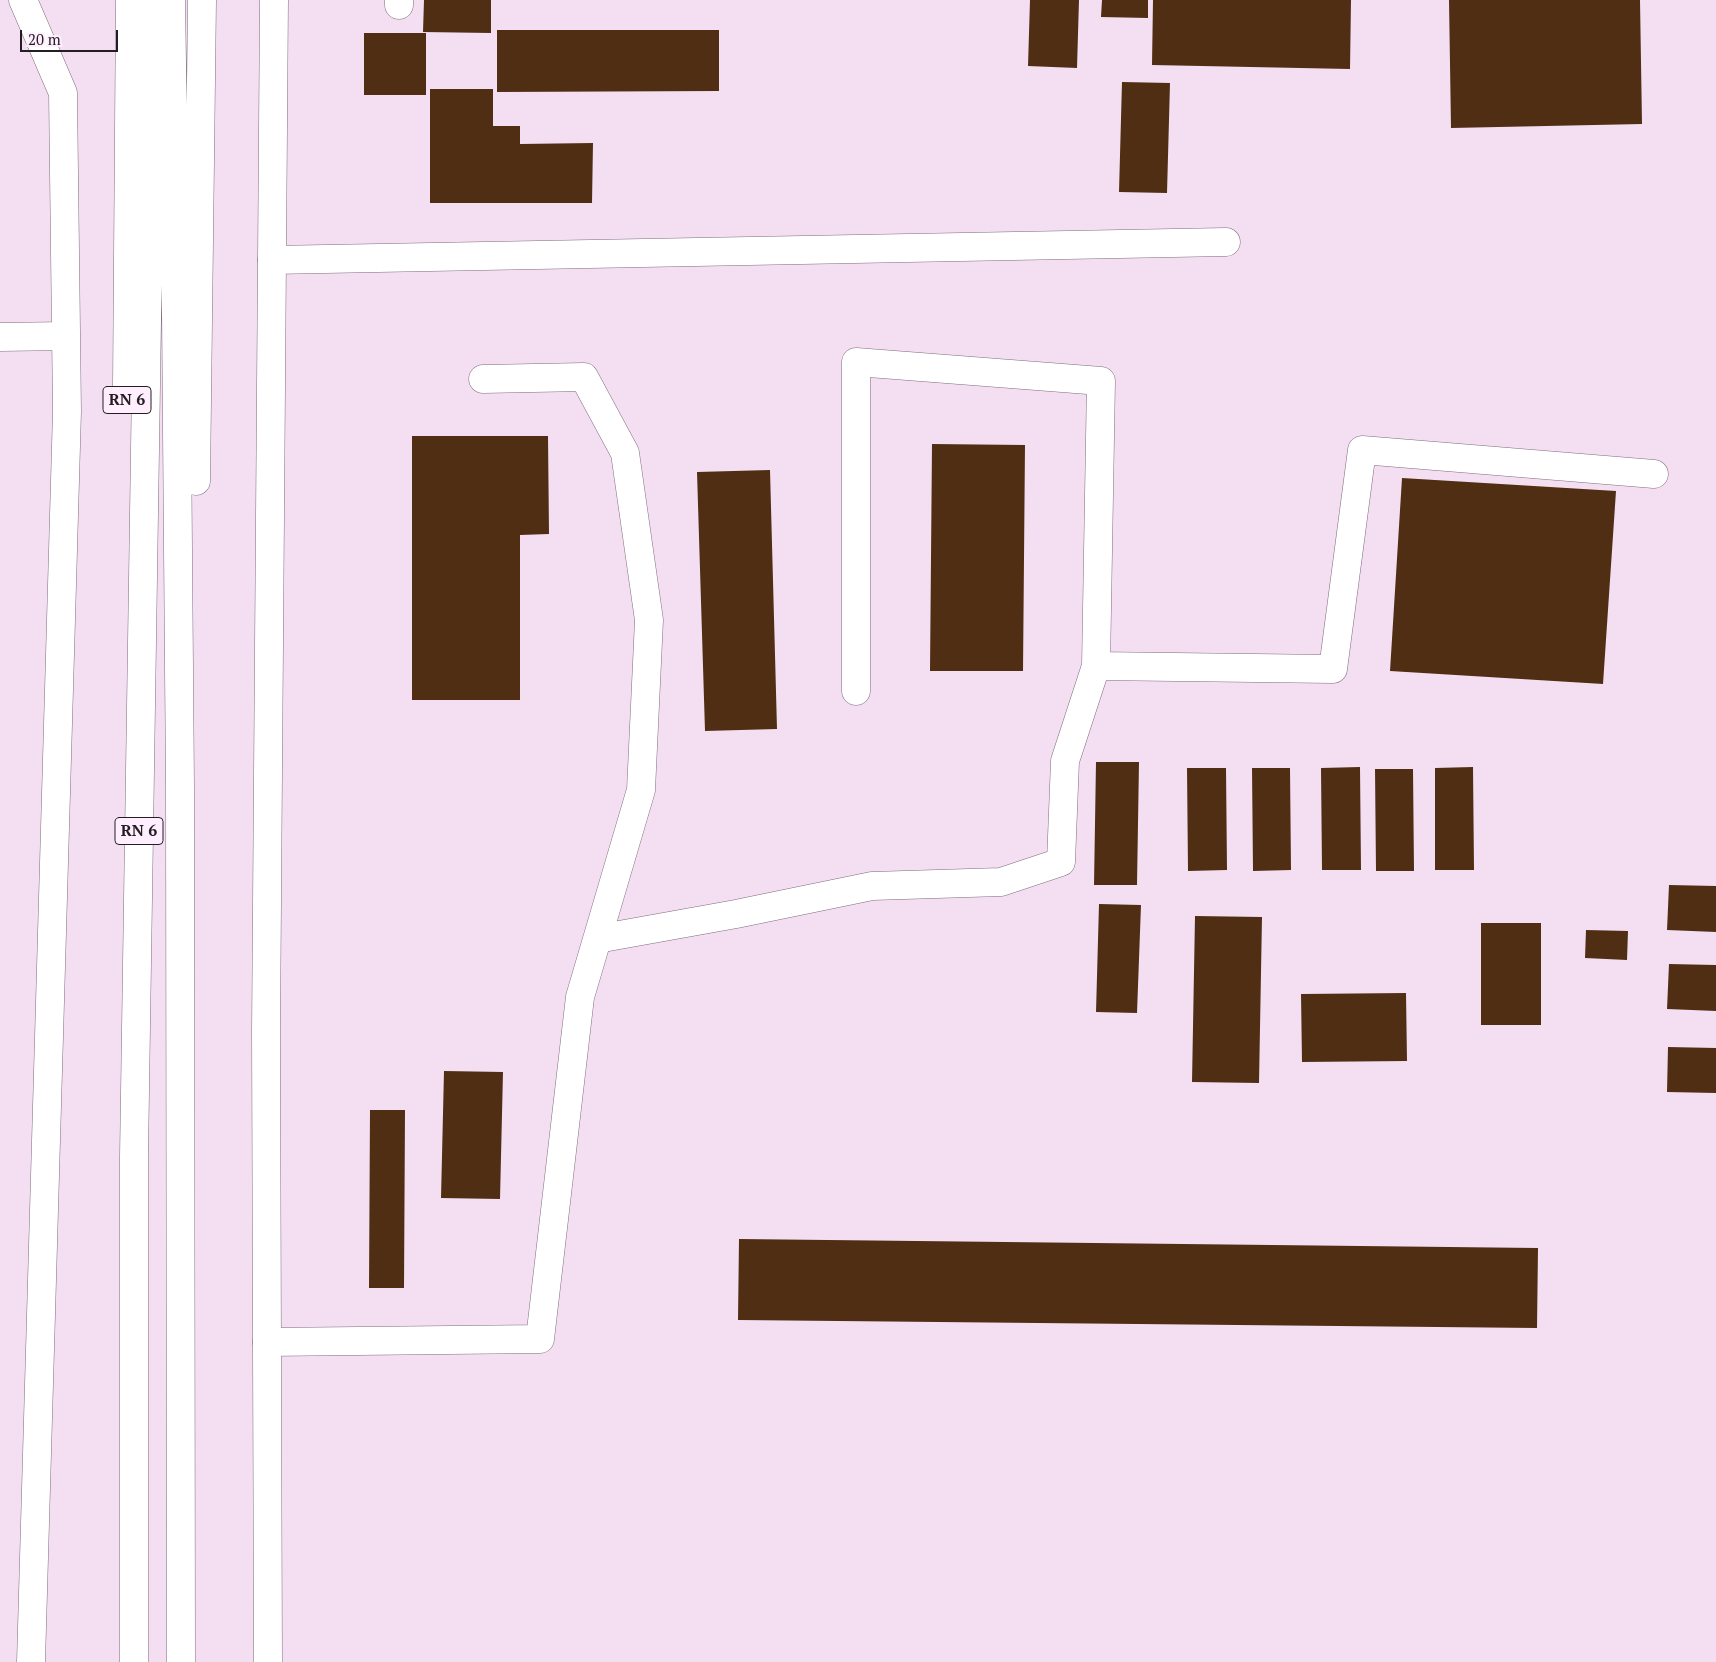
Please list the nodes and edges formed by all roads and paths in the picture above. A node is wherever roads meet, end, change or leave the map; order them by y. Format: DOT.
graph roads {
  1 [pos="23,0"];
  2 [pos="130,0"];
  3 [pos="154,0"];
  4 [pos="171,0"];
  5 [pos="202,0"];
  6 [pos="274,0"];
  7 [pos="1226,242"];
  8 [pos="272,260"];
  9 [pos="66,336"];
  10 [pos="0,337"];
  11 [pos="483,379"];
  12 [pos="1654,474"];
  13 [pos="1096,666"];
  14 [pos="856,691"];
  15 [pos="180,787"];
  16 [pos="139,801"];
  17 [pos="597,939"];
  18 [pos="267,1342"];
  19 [pos="31,1662"];
  20 [pos="134,1662"];
  21 [pos="180,1662"];
  22 [pos="268,1662"];
  1 -- 9 [label="main road"];
  2 -- 16 [label="main road, RN 6"];
  3 -- 16 [label="main road, RN 6"];
  4 -- 15 [label="main road, RN 6"];
  5 -- 15 [label="main road, RN 6"];
  6 -- 8 [label="main road"];
  7 -- 8 [label="main road"];
  8 -- 18 [label="main road"];
  9 -- 10 [label="main road"];
  9 -- 19 [label="main road"];
  11 -- 17 [label="main road"];
  12 -- 13 [label="main road"];
  13 -- 14 [label="main road"];
  13 -- 17 [label="main road"];
  15 -- 21 [label="main road, RN 6"];
  16 -- 20 [label="main road, RN 6"];
  17 -- 18 [label="main road"];
  18 -- 22 [label="main road"];
}
